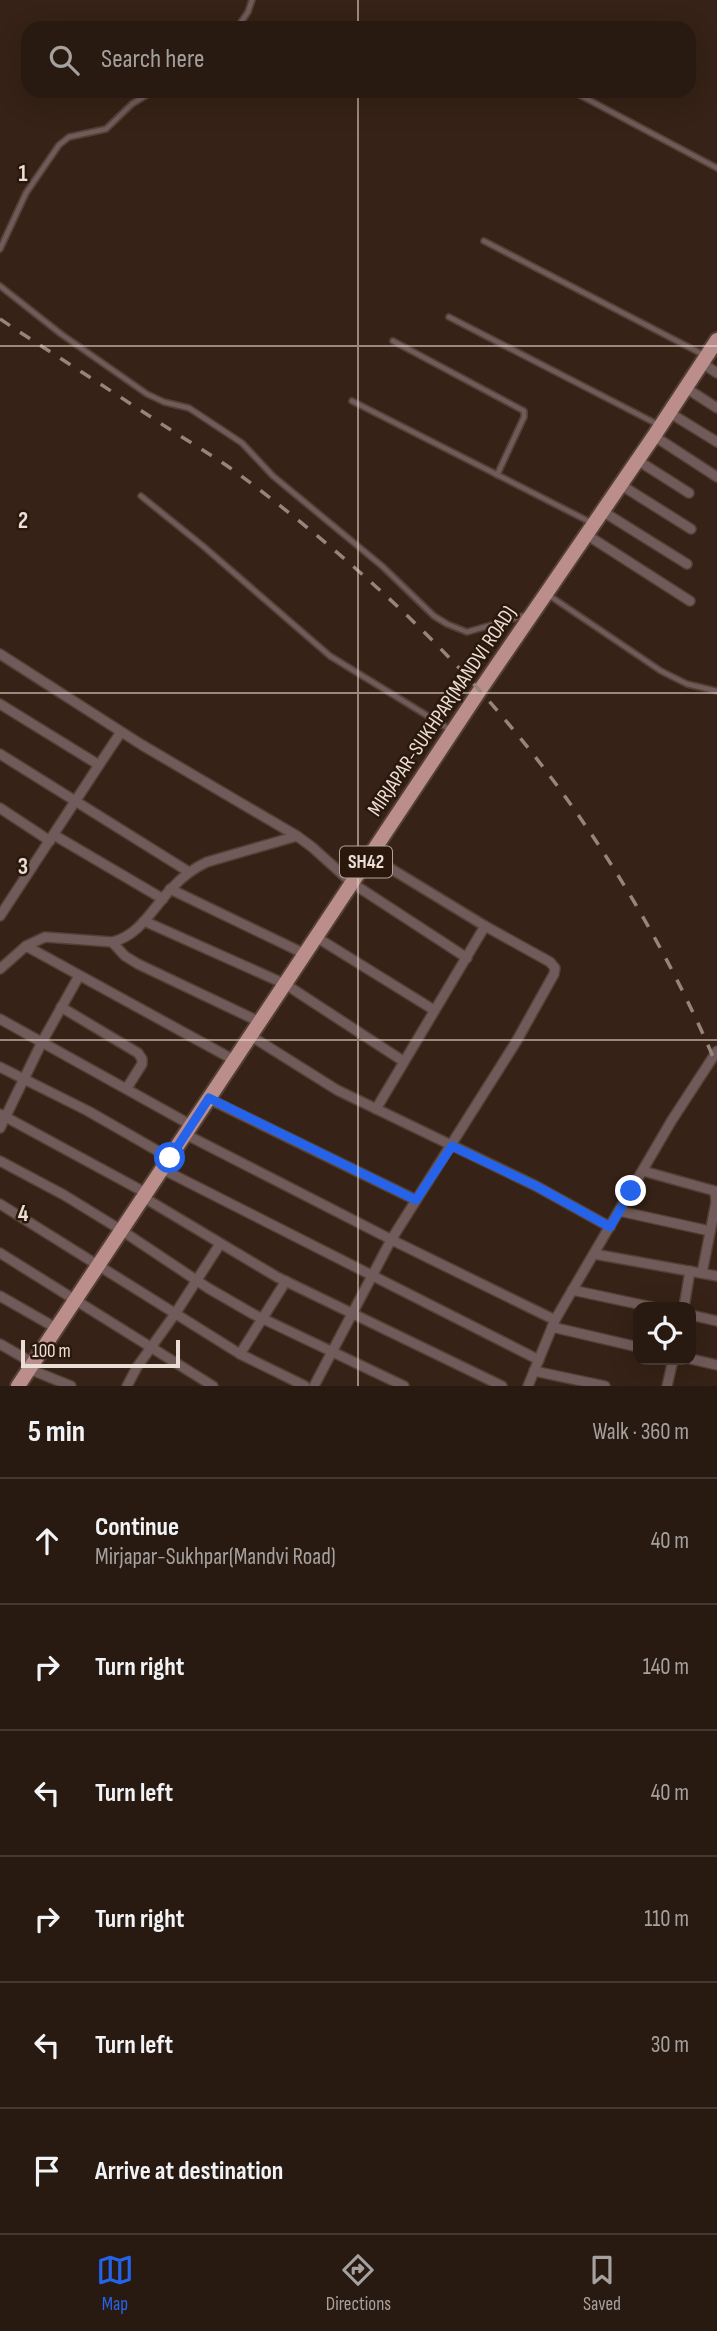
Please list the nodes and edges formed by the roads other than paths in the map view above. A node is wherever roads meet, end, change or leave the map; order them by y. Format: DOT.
graph roads {
  1 [pos="252,0"];
  2 [pos="242,21"];
  3 [pos="142,98"];
  4 [pos="585,98"];
  5 [pos="717,168"];
  6 [pos="484,241"];
  7 [pos="0,249"];
  8 [pos="0,286"];
  9 [pos="449,317"];
  10 [pos="717,340"];
  11 [pos="393,341"];
  12 [pos="704,360"];
  13 [pos="717,373"];
  14 [pos="686,388"];
  15 [pos="352,401"];
  16 [pos="717,408"];
  17 [pos="670,413"];
  18 [pos="657,431"];
  19 [pos="717,442"];
  20 [pos="637,460"];
  21 [pos="497,475"];
  22 [pos="717,477"];
  23 [pos="621,485"];
  24 [pos="690,492"];
  25 [pos="142,496"];
  26 [pos="602,512"];
  27 [pos="590,529"];
  28 [pos="691,529"];
  29 [pos="688,564"];
  30 [pos="547,593"];
  31 [pos="690,601"];
  32 [pos="533,613"];
  33 [pos="0,654"];
  34 [pos="717,691"];
  35 [pos="0,704"];
  36 [pos="453,731"];
  37 [pos="121,732"];
  38 [pos="0,754"];
  39 [pos="99,765"];
  40 [pos="76,801"];
  41 [pos="0,808"];
  42 [pos="297,836"];
  43 [pos="52,838"];
  44 [pos="370,856"];
  45 [pos="189,872"];
  46 [pos="352,883"];
  47 [pos="170,889"];
  48 [pos="163,899"];
  49 [pos="0,916"];
  50 [pos="144,921"];
  51 [pos="485,926"];
  52 [pos="316,937"];
  53 [pos="112,942"];
  54 [pos="26,946"];
  55 [pos="305,954"];
  56 [pos="467,958"];
  57 [pos="0,969"];
  58 [pos="79,976"];
  59 [pos="285,984"];
  60 [pos="61,1007"];
  61 [pos="434,1010"];
  62 [pos="0,1019"];
  63 [pos="260,1022"];
  64 [pos="250,1036"];
  65 [pos="42,1042"];
  66 [pos="717,1051"];
  67 [pos="234,1060"];
  68 [pos="403,1061"];
  69 [pos="0,1067"];
  70 [pos="23,1079"];
  71 [pos="127,1088"];
  72 [pos="209,1098"];
  73 [pos="376,1109"];
  74 [pos="3,1115"];
  75 [pos="0,1128"];
  76 [pos="188,1129"];
  77 [pos="452,1146"];
  78 [pos="0,1161"];
  79 [pos="166,1163"];
  80 [pos="643,1171"];
  81 [pos="145,1195"];
  82 [pos="416,1200"];
  83 [pos="0,1204"];
  84 [pos="619,1211"];
  85 [pos="610,1227"];
  86 [pos="121,1230"];
  87 [pos="710,1231"];
  88 [pos="391,1240"];
  89 [pos="220,1244"];
  90 [pos="0,1253"];
  91 [pos="594,1254"];
  92 [pos="98,1265"];
  93 [pos="690,1271"];
  94 [pos="702,1273"];
  95 [pos="717,1276"];
  96 [pos="373,1277"];
  97 [pos="196,1280"];
  98 [pos="286,1281"];
  99 [pos="572,1290"];
  100 [pos="0,1296"];
  101 [pos="76,1298"];
  102 [pos="685,1302"];
  103 [pos="633,1303"];
  104 [pos="175,1314"];
  105 [pos="354,1314"];
  106 [pos="696,1316"];
  107 [pos="262,1319"];
  108 [pos="717,1321"];
  109 [pos="554,1323"];
  110 [pos="56,1328"];
  111 [pos="0,1344"];
  112 [pos="633,1345"];
  113 [pos="150,1348"];
  114 [pos="333,1352"];
  115 [pos="240,1354"];
  116 [pos="539,1360"];
  117 [pos="696,1360"];
  118 [pos="672,1365"];
  119 [pos="717,1365"];
  120 [pos="31,1366"];
  121 [pos="534,1371"];
  122 [pos="18,1386"];
  123 [pos="71,1386"];
  124 [pos="127,1386"];
  125 [pos="213,1386"];
  126 [pos="305,1386"];
  127 [pos="314,1386"];
  128 [pos="404,1386"];
  129 [pos="502,1386"];
  130 [pos="528,1386"];
  131 [pos="605,1386"];
  132 [pos="667,1386"];
  1 -- 2 [label="lane"];
  3 -- 7 [label="lane"];
  4 -- 5 [label="lane"];
  6 -- 12 [label="lane"];
  8 -- 32 [label="lane"];
  9 -- 18 [label="lane"];
  10 -- 12 [label="main road, MIRJAPAR-SUKHPAR(MANDVI ROAD) / SH42"];
  11 -- 21 [label="lane"];
  12 -- 13 [label="street"];
  12 -- 14 [label="main road, MIRJAPAR-SUKHPAR(MANDVI ROAD) / SH42"];
  14 -- 16 [label="street"];
  14 -- 17 [label="main road, MIRJAPAR-SUKHPAR(MANDVI ROAD) / SH42"];
  15 -- 21 [label="lane"];
  17 -- 18 [label="main road, MIRJAPAR-SUKHPAR(MANDVI ROAD) / SH42"];
  17 -- 19 [label="street"];
  18 -- 20 [label="main road, MIRJAPAR-SUKHPAR(MANDVI ROAD) / SH42"];
  18 -- 22 [label="street"];
  20 -- 23 [label="main road, MIRJAPAR-SUKHPAR(MANDVI ROAD) / SH42"];
  20 -- 24 [label="street"];
  21 -- 27 [label="lane"];
  23 -- 26 [label="main road, MIRJAPAR-SUKHPAR(MANDVI ROAD) / SH42"];
  23 -- 28 [label="street"];
  25 -- 36 [label="lane"];
  26 -- 27 [label="main road, MIRJAPAR-SUKHPAR(MANDVI ROAD) / SH42"];
  26 -- 29 [label="street"];
  27 -- 30 [label="main road, MIRJAPAR-SUKHPAR(MANDVI ROAD) / SH42"];
  27 -- 31 [label="street"];
  30 -- 32 [label="main road, MIRJAPAR-SUKHPAR(MANDVI ROAD) / SH42"];
  30 -- 34 [label="lane"];
  32 -- 36 [label="main road, MIRJAPAR-SUKHPAR(MANDVI ROAD) / SH42"];
  33 -- 37 [label="street"];
  35 -- 39 [label="street"];
  36 -- 44 [label="main road, MIRJAPAR-SUKHPAR(MANDVI ROAD) / SH42"];
  37 -- 39 [label="street"];
  37 -- 42 [label="street"];
  38 -- 40 [label="street"];
  39 -- 40 [label="street"];
  40 -- 43 [label="street"];
  40 -- 45 [label="street"];
  41 -- 43 [label="street"];
  42 -- 45 [label="street"];
  42 -- 46 [label="street"];
  43 -- 48 [label="street"];
  43 -- 49 [label="street"];
  44 -- 46 [label="main road, MIRJAPAR-SUKHPAR(MANDVI ROAD) / SH42"];
  44 -- 51 [label="street"];
  45 -- 47 [label="street"];
  46 -- 52 [label="main road, MIRJAPAR-SUKHPAR(MANDVI ROAD) / SH42"];
  46 -- 56 [label="street"];
  47 -- 48 [label="street"];
  47 -- 55 [label="street"];
  48 -- 50 [label="street"];
  50 -- 53 [label="street"];
  50 -- 59 [label="street"];
  51 -- 56 [label="street"];
  51 -- 77 [label="street"];
  52 -- 55 [label="main road, MIRJAPAR-SUKHPAR(MANDVI ROAD) / SH42"];
  52 -- 61 [label="street"];
  53 -- 54 [label="street"];
  53 -- 63 [label="street"];
  54 -- 57 [label="street"];
  54 -- 58 [label="street"];
  55 -- 59 [label="main road, MIRJAPAR-SUKHPAR(MANDVI ROAD) / SH42"];
  56 -- 61 [label="street"];
  58 -- 60 [label="street"];
  58 -- 67 [label="street"];
  59 -- 63 [label="main road, MIRJAPAR-SUKHPAR(MANDVI ROAD) / SH42"];
  59 -- 68 [label="street"];
  60 -- 65 [label="street"];
  60 -- 71 [label="street"];
  61 -- 68 [label="street"];
  62 -- 65 [label="street"];
  63 -- 64 [label="main road, MIRJAPAR-SUKHPAR(MANDVI ROAD) / SH42"];
  64 -- 67 [label="main road, MIRJAPAR-SUKHPAR(MANDVI ROAD) / SH42"];
  64 -- 73 [label="street"];
  65 -- 70 [label="street"];
  65 -- 71 [label="street"];
  66 -- 80 [label="street"];
  67 -- 72 [label="main road, MIRJAPAR-SUKHPAR(MANDVI ROAD) / SH42"];
  68 -- 73 [label="street"];
  69 -- 70 [label="street"];
  70 -- 74 [label="street"];
  70 -- 79 [label="street"];
  71 -- 76 [label="street"];
  72 -- 76 [label="main road, MIRJAPAR-SUKHPAR(MANDVI ROAD) / SH42"];
  72 -- 82 [label="street"];
  73 -- 77 [label="street"];
  74 -- 75 [label="street"];
  74 -- 81 [label="street"];
  76 -- 79 [label="main road, MIRJAPAR-SUKHPAR(MANDVI ROAD) / SH42"];
  76 -- 88 [label="street"];
  77 -- 82 [label="street"];
  77 -- 85 [label="street"];
  78 -- 86 [label="street"];
  79 -- 81 [label="main road, MIRJAPAR-SUKHPAR(MANDVI ROAD) / SH42"];
  79 -- 96 [label="street"];
  80 -- 84 [label="street"];
  80 -- 87 [label="street"];
  81 -- 86 [label="main road, MIRJAPAR-SUKHPAR(MANDVI ROAD) / SH42"];
  81 -- 89 [label="street"];
  82 -- 88 [label="street"];
  83 -- 92 [label="street"];
  84 -- 85 [label="street"];
  84 -- 87 [label="street"];
  85 -- 91 [label="street"];
  86 -- 92 [label="main road, MIRJAPAR-SUKHPAR(MANDVI ROAD) / SH42"];
  86 -- 97 [label="street"];
  87 -- 94 [label="street"];
  88 -- 96 [label="street"];
  88 -- 109 [label="street"];
  89 -- 97 [label="street"];
  89 -- 98 [label="street"];
  90 -- 101 [label="street"];
  91 -- 93 [label="street"];
  91 -- 99 [label="street"];
  92 -- 101 [label="main road, MIRJAPAR-SUKHPAR(MANDVI ROAD) / SH42"];
  92 -- 104 [label="street"];
  93 -- 94 [label="street"];
  93 -- 102 [label="street"];
  94 -- 95 [label="street"];
  96 -- 105 [label="street"];
  96 -- 116 [label="street"];
  97 -- 104 [label="street"];
  97 -- 107 [label="street"];
  98 -- 105 [label="street"];
  98 -- 107 [label="street"];
  99 -- 103 [label="street"];
  99 -- 109 [label="street"];
  100 -- 110 [label="street"];
  101 -- 110 [label="main road, MIRJAPAR-SUKHPAR(MANDVI ROAD) / SH42"];
  101 -- 113 [label="street"];
  104 -- 113 [label="street"];
  104 -- 115 [label="street"];
  105 -- 114 [label="street"];
  105 -- 129 [label="street"];
  106 -- 108 [label="street"];
  107 -- 114 [label="street"];
  107 -- 115 [label="street"];
  109 -- 112 [label="street"];
  109 -- 116 [label="street"];
  110 -- 120 [label="main road, MIRJAPAR-SUKHPAR(MANDVI ROAD) / SH42"];
  111 -- 120 [label="street"];
  113 -- 124 [label="street"];
  113 -- 125 [label="street"];
  114 -- 127 [label="street"];
  114 -- 128 [label="street"];
  115 -- 126 [label="street"];
  116 -- 121 [label="street"];
  117 -- 119 [label="street"];
  118 -- 132 [label="street"];
  120 -- 122 [label="main road, MIRJAPAR-SUKHPAR(MANDVI ROAD) / SH42"];
  120 -- 123 [label="street"];
  121 -- 130 [label="street"];
  121 -- 131 [label="street"];
}
